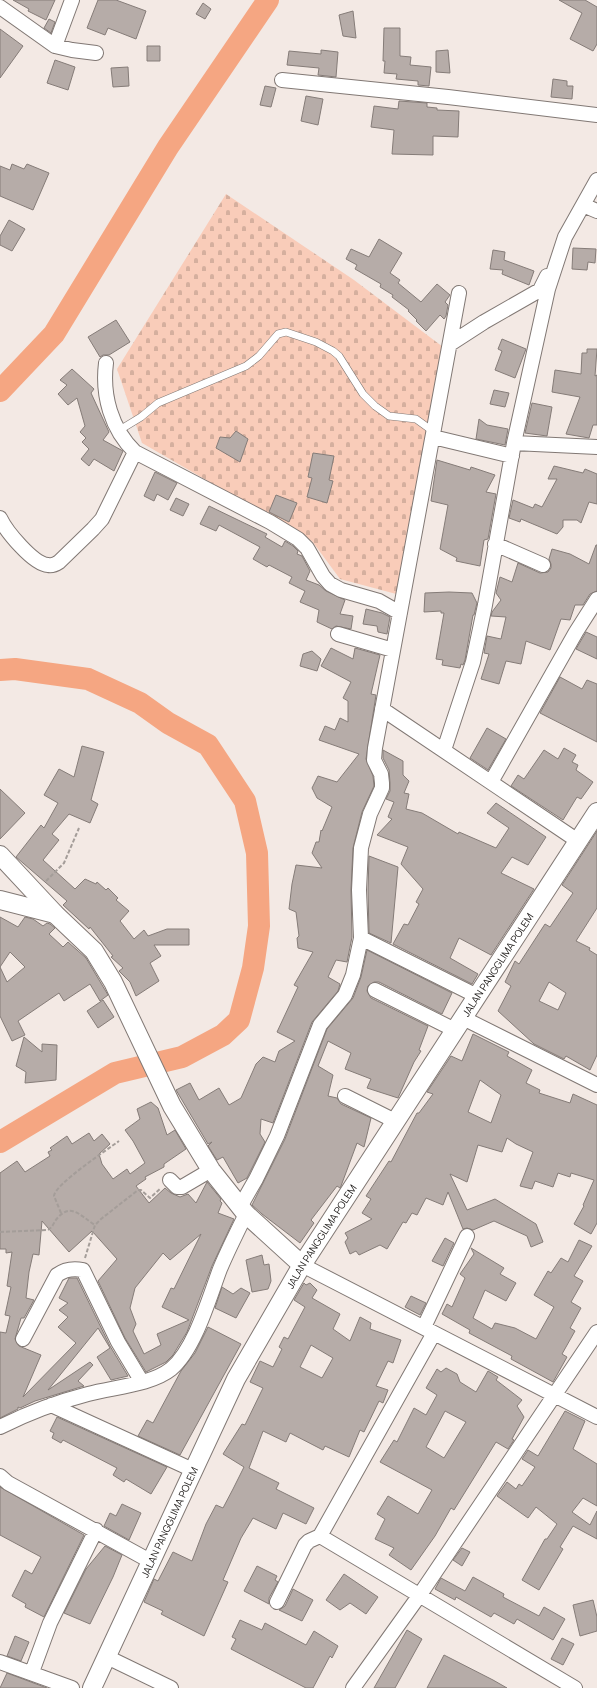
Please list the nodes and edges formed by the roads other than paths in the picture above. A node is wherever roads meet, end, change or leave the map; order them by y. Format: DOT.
graph roads {
  1 [pos="72,0"];
  2 [pos="0,7"];
  3 [pos="55,46"];
  4 [pos="96,53"];
  5 [pos="282,80"];
  6 [pos="597,115"];
  7 [pos="597,180"];
  8 [pos="583,205"];
  9 [pos="597,210"];
  10 [pos="565,237"];
  11 [pos="459,294"];
  12 [pos="450,344"];
  13 [pos="106,363"];
  14 [pos="118,431"];
  15 [pos="433,435"];
  16 [pos="597,448"];
  17 [pos="513,449"];
  18 [pos="135,452"];
  19 [pos="0,518"];
  20 [pos="496,544"];
  21 [pos="543,565"];
  22 [pos="597,599"];
  23 [pos="400,613"];
  24 [pos="338,634"];
  25 [pos="393,650"];
  26 [pos="382,709"];
  27 [pos="444,750"];
  28 [pos="491,782"];
  29 [pos="597,812"];
  30 [pos="578,841"];
  31 [pos="0,855"];
  32 [pos="0,900"];
  33 [pos="55,914"];
  34 [pos="361,938"];
  35 [pos="375,990"];
  36 [pos="477,996"];
  37 [pos="459,1024"];
  38 [pos="595,1080"];
  39 [pos="345,1096"];
  40 [pos="395,1121"];
  41 [pos="211,1170"];
  42 [pos="170,1180"];
  43 [pos="243,1210"];
  44 [pos="467,1236"];
  45 [pos="302,1265"];
  46 [pos="429,1330"];
  47 [pos="597,1332"];
  48 [pos="23,1339"];
  49 [pos="142,1382"];
  50 [pos="553,1394"];
  51 [pos="51,1405"];
  52 [pos="597,1417"];
  53 [pos="0,1427"];
  54 [pos="193,1470"];
  55 [pos="0,1476"];
  56 [pos="96,1530"];
  57 [pos="320,1536"];
  58 [pos="150,1561"];
  59 [pos="419,1596"];
  60 [pos="277,1602"];
  61 [pos="107,1657"];
  62 [pos="0,1662"];
  63 [pos="32,1672"];
  64 [pos="72,1688"];
  65 [pos="92,1688"];
  66 [pos="171,1688"];
  67 [pos="353,1688"];
  68 [pos="575,1688"];
  1 -- 3 [label="street"];
  2 -- 3 [label="street"];
  3 -- 4 [label="street"];
  5 -- 6 [label="street"];
  7 -- 8 [label="street"];
  8 -- 9 [label="street"];
  8 -- 10 [label="street"];
  10 -- 12 [label="street"];
  10 -- 17 [label="street"];
  11 -- 12 [label="street"];
  12 -- 15 [label="street"];
  13 -- 14 [label="street"];
  14 -- 15 [label="lane"];
  14 -- 18 [label="street"];
  15 -- 17 [label="street"];
  15 -- 23 [label="street"];
  16 -- 17 [label="street"];
  17 -- 20 [label="street"];
  18 -- 19 [label="street"];
  18 -- 23 [label="street"];
  20 -- 21 [label="street"];
  20 -- 27 [label="street"];
  22 -- 28 [label="street"];
  23 -- 25 [label="street"];
  24 -- 25 [label="street"];
  25 -- 26 [label="street"];
  26 -- 27 [label="street"];
  26 -- 34 [label="street"];
  27 -- 28 [label="street"];
  28 -- 30 [label="street"];
  29 -- 30 [label="street, JALAN PANGGLIMA POLEM"];
  30 -- 36 [label="street, JALAN PANGGLIMA POLEM"];
  31 -- 33 [label="street"];
  32 -- 33 [label="street"];
  33 -- 41 [label="street"];
  34 -- 36 [label="street"];
  34 -- 43 [label="street"];
  35 -- 37 [label="street"];
  36 -- 37 [label="street, JALAN PANGGLIMA POLEM"];
  37 -- 38 [label="street"];
  37 -- 40 [label="street, JALAN PANGGLIMA POLEM"];
  39 -- 40 [label="street"];
  40 -- 45 [label="street, JALAN PANGGLIMA POLEM"];
  41 -- 42 [label="street"];
  41 -- 43 [label="street"];
  43 -- 45 [label="street"];
  43 -- 49 [label="street"];
  44 -- 46 [label="street"];
  45 -- 46 [label="street"];
  45 -- 54 [label="street, JALAN PANGGLIMA POLEM"];
  46 -- 50 [label="street"];
  46 -- 57 [label="street"];
  47 -- 50 [label="street"];
  48 -- 49 [label="street"];
  49 -- 51 [label="street"];
  50 -- 52 [label="street"];
  50 -- 59 [label="street"];
  51 -- 53 [label="street"];
  51 -- 54 [label="street"];
  54 -- 58 [label="street, JALAN PANGGLIMA POLEM"];
  55 -- 56 [label="street"];
  56 -- 58 [label="street"];
  56 -- 63 [label="street"];
  57 -- 59 [label="street"];
  57 -- 60 [label="street"];
  58 -- 61 [label="street, JALAN PANGGLIMA POLEM"];
  59 -- 67 [label="street"];
  59 -- 68 [label="street"];
  61 -- 65 [label="street, JALAN PANGGLIMA POLEM"];
  61 -- 66 [label="street"];
  62 -- 63 [label="street"];
  63 -- 64 [label="street"];
}
